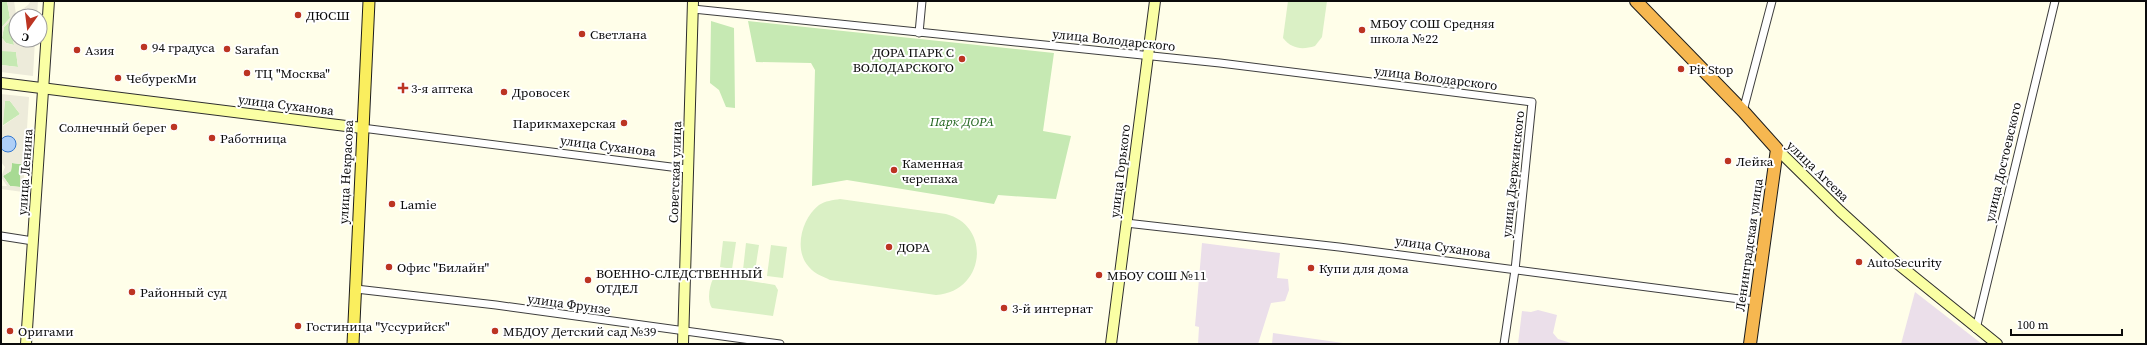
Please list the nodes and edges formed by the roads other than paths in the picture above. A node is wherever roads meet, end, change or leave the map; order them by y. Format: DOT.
graph roads {
  1 [pos="49,1"];
  2 [pos="369,1"];
  3 [pos="922,1"];
  4 [pos="1155,1"];
  5 [pos="1636,1"];
  6 [pos="1772,1"];
  7 [pos="2055,1"];
  8 [pos="693,5"];
  9 [pos="919,32"];
  10 [pos="1148,56"];
  11 [pos="1,83"];
  12 [pos="43,89"];
  13 [pos="1532,102"];
  14 [pos="1743,111"];
  15 [pos="362,128"];
  16 [pos="1777,149"];
  17 [pos="687,169"];
  18 [pos="1126,223"];
  19 [pos="1,236"];
  20 [pos="33,241"];
  21 [pos="1515,270"];
  22 [pos="356,289"];
  23 [pos="1755,301"];
  24 [pos="1976,328"];
  25 [pos="684,332"];
  26 [pos="26,344"];
  27 [pos="353,344"];
  28 [pos="683,344"];
  29 [pos="780,344"];
  30 [pos="1110,344"];
  31 [pos="1504,344"];
  32 [pos="1750,344"];
  33 [pos="1997,344"];
  1 -- 12 [label="main road, улица Ленина"];
  2 -- 15 [label="main road, улица Некрасова"];
  3 -- 9 [label="street"];
  4 -- 10 [label="main road, улица Горького"];
  5 -- 14 [label="highway, улица Агеева"];
  6 -- 14 [label="street"];
  7 -- 24 [label="street, улица Достоевского"];
  8 -- 9 [label="street, улица Володарского"];
  8 -- 17 [label="main road, Советская улица"];
  9 -- 10 [label="street, улица Володарского"];
  10 -- 13 [label="street, улица Володарского"];
  10 -- 18 [label="main road, улица Горького"];
  11 -- 12 [label="main road, улица Суханова"];
  12 -- 15 [label="main road, улица Суханова"];
  12 -- 20 [label="main road, улица Ленина"];
  13 -- 21 [label="street, улица Дзержинского"];
  14 -- 16 [label="highway, улица Агеева"];
  15 -- 17 [label="street, улица Суханова"];
  15 -- 22 [label="main road, улица Некрасова"];
  16 -- 23 [label="highway, Ленинградская улица"];
  16 -- 24 [label="main road, улица Агеева"];
  17 -- 25 [label="main road, Советская улица"];
  18 -- 21 [label="street, улица Суханова"];
  18 -- 30 [label="main road, улица Горького"];
  19 -- 20 [label="street"];
  20 -- 26 [label="main road, улица Ленина"];
  21 -- 23 [label="street, улица Суханова"];
  21 -- 31 [label="street, улица Дзержинского"];
  22 -- 25 [label="street, улица Фрунзе"];
  22 -- 27 [label="main road, улица Некрасова"];
  23 -- 32 [label="highway, Ленинградская улица"];
  24 -- 33 [label="main road, улица Агеева"];
  25 -- 28 [label="main road, Советская улица"];
  25 -- 29 [label="street, улица Фрунзе"];
}
